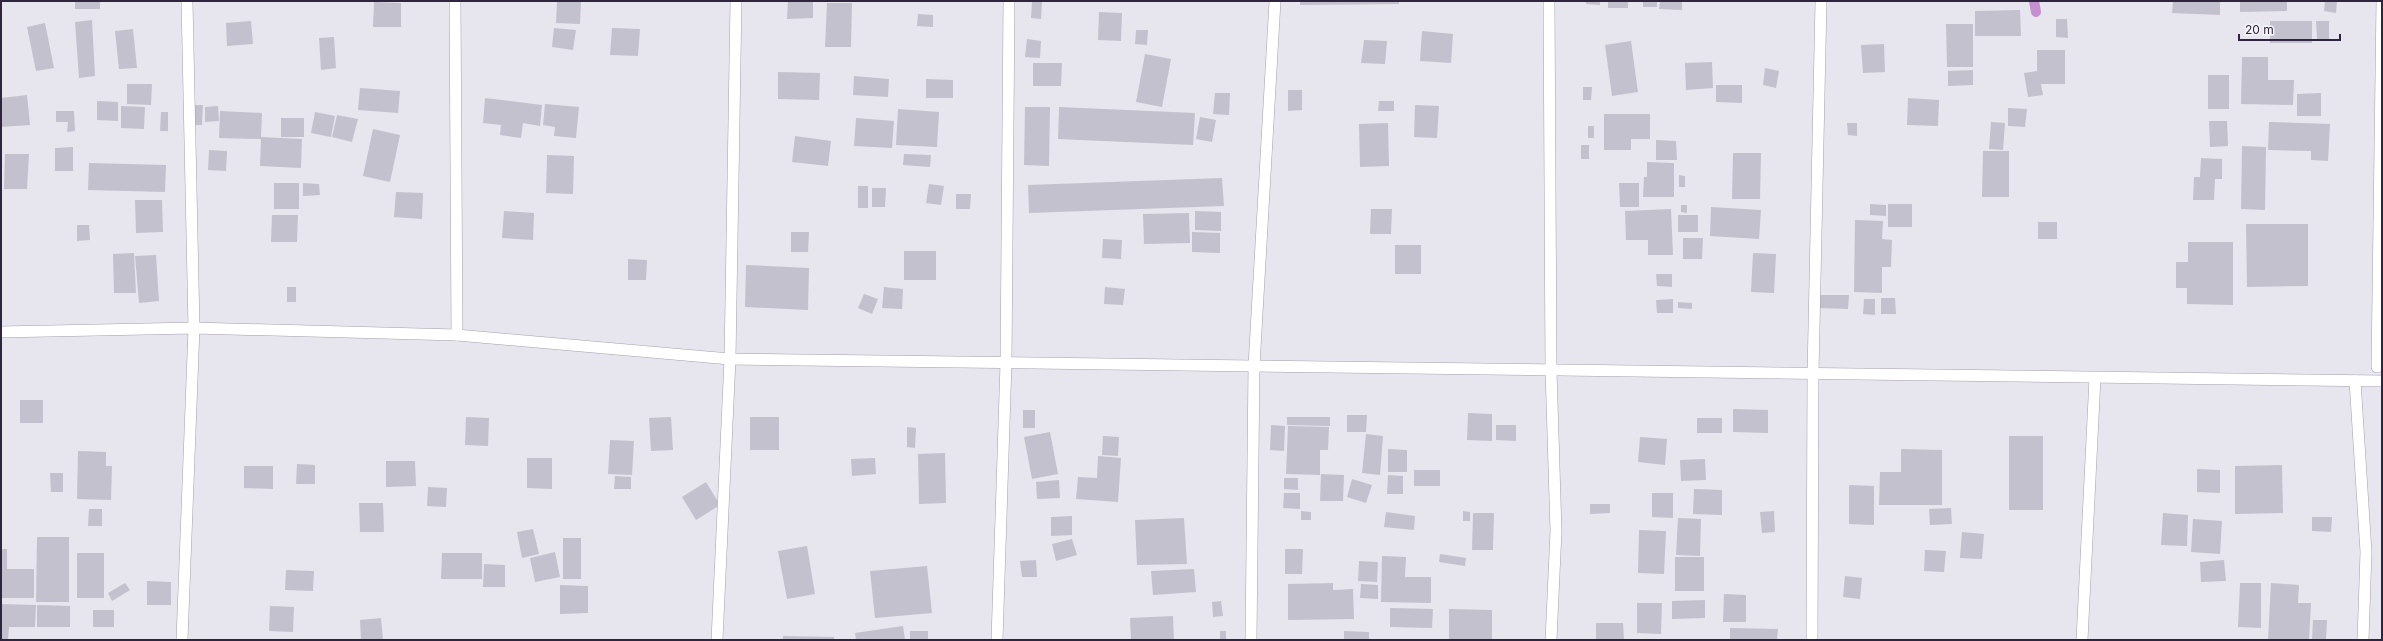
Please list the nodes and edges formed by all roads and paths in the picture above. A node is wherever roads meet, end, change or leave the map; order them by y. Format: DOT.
graph roads {
  1 [pos="186,1"];
  2 [pos="455,1"];
  3 [pos="736,1"];
  4 [pos="1010,1"];
  5 [pos="1275,1"];
  6 [pos="1548,1"];
  7 [pos="1821,1"];
  8 [pos="2382,1"];
  9 [pos="194,328"];
  10 [pos="1,332"];
  11 [pos="457,335"];
  12 [pos="730,360"];
  13 [pos="1006,363"];
  14 [pos="1254,366"];
  15 [pos="2377,367"];
  16 [pos="1551,370"];
  17 [pos="1813,374"];
  18 [pos="2094,378"];
  19 [pos="2355,381"];
  20 [pos="2382,382"];
  21 [pos="182,640"];
  22 [pos="718,640"];
  23 [pos="997,640"];
  24 [pos="1251,640"];
  25 [pos="1551,640"];
  26 [pos="1812,640"];
  27 [pos="2082,640"];
  28 [pos="2363,640"];
  1 -- 9 [label="street"];
  2 -- 11 [label="street"];
  3 -- 12 [label="street"];
  4 -- 13 [label="street"];
  5 -- 14 [label="street"];
  6 -- 16 [label="street"];
  7 -- 17 [label="street"];
  8 -- 15 [label="street"];
  9 -- 10 [label="street"];
  9 -- 11 [label="street"];
  9 -- 21 [label="street"];
  11 -- 12 [label="street"];
  12 -- 13 [label="street"];
  12 -- 22 [label="street"];
  13 -- 14 [label="street"];
  13 -- 23 [label="street"];
  14 -- 16 [label="street"];
  14 -- 24 [label="street"];
  16 -- 17 [label="street"];
  16 -- 25 [label="street"];
  17 -- 18 [label="street"];
  17 -- 26 [label="street"];
  18 -- 19 [label="street"];
  18 -- 27 [label="street"];
  19 -- 20 [label="street"];
  19 -- 28 [label="street"];
}
